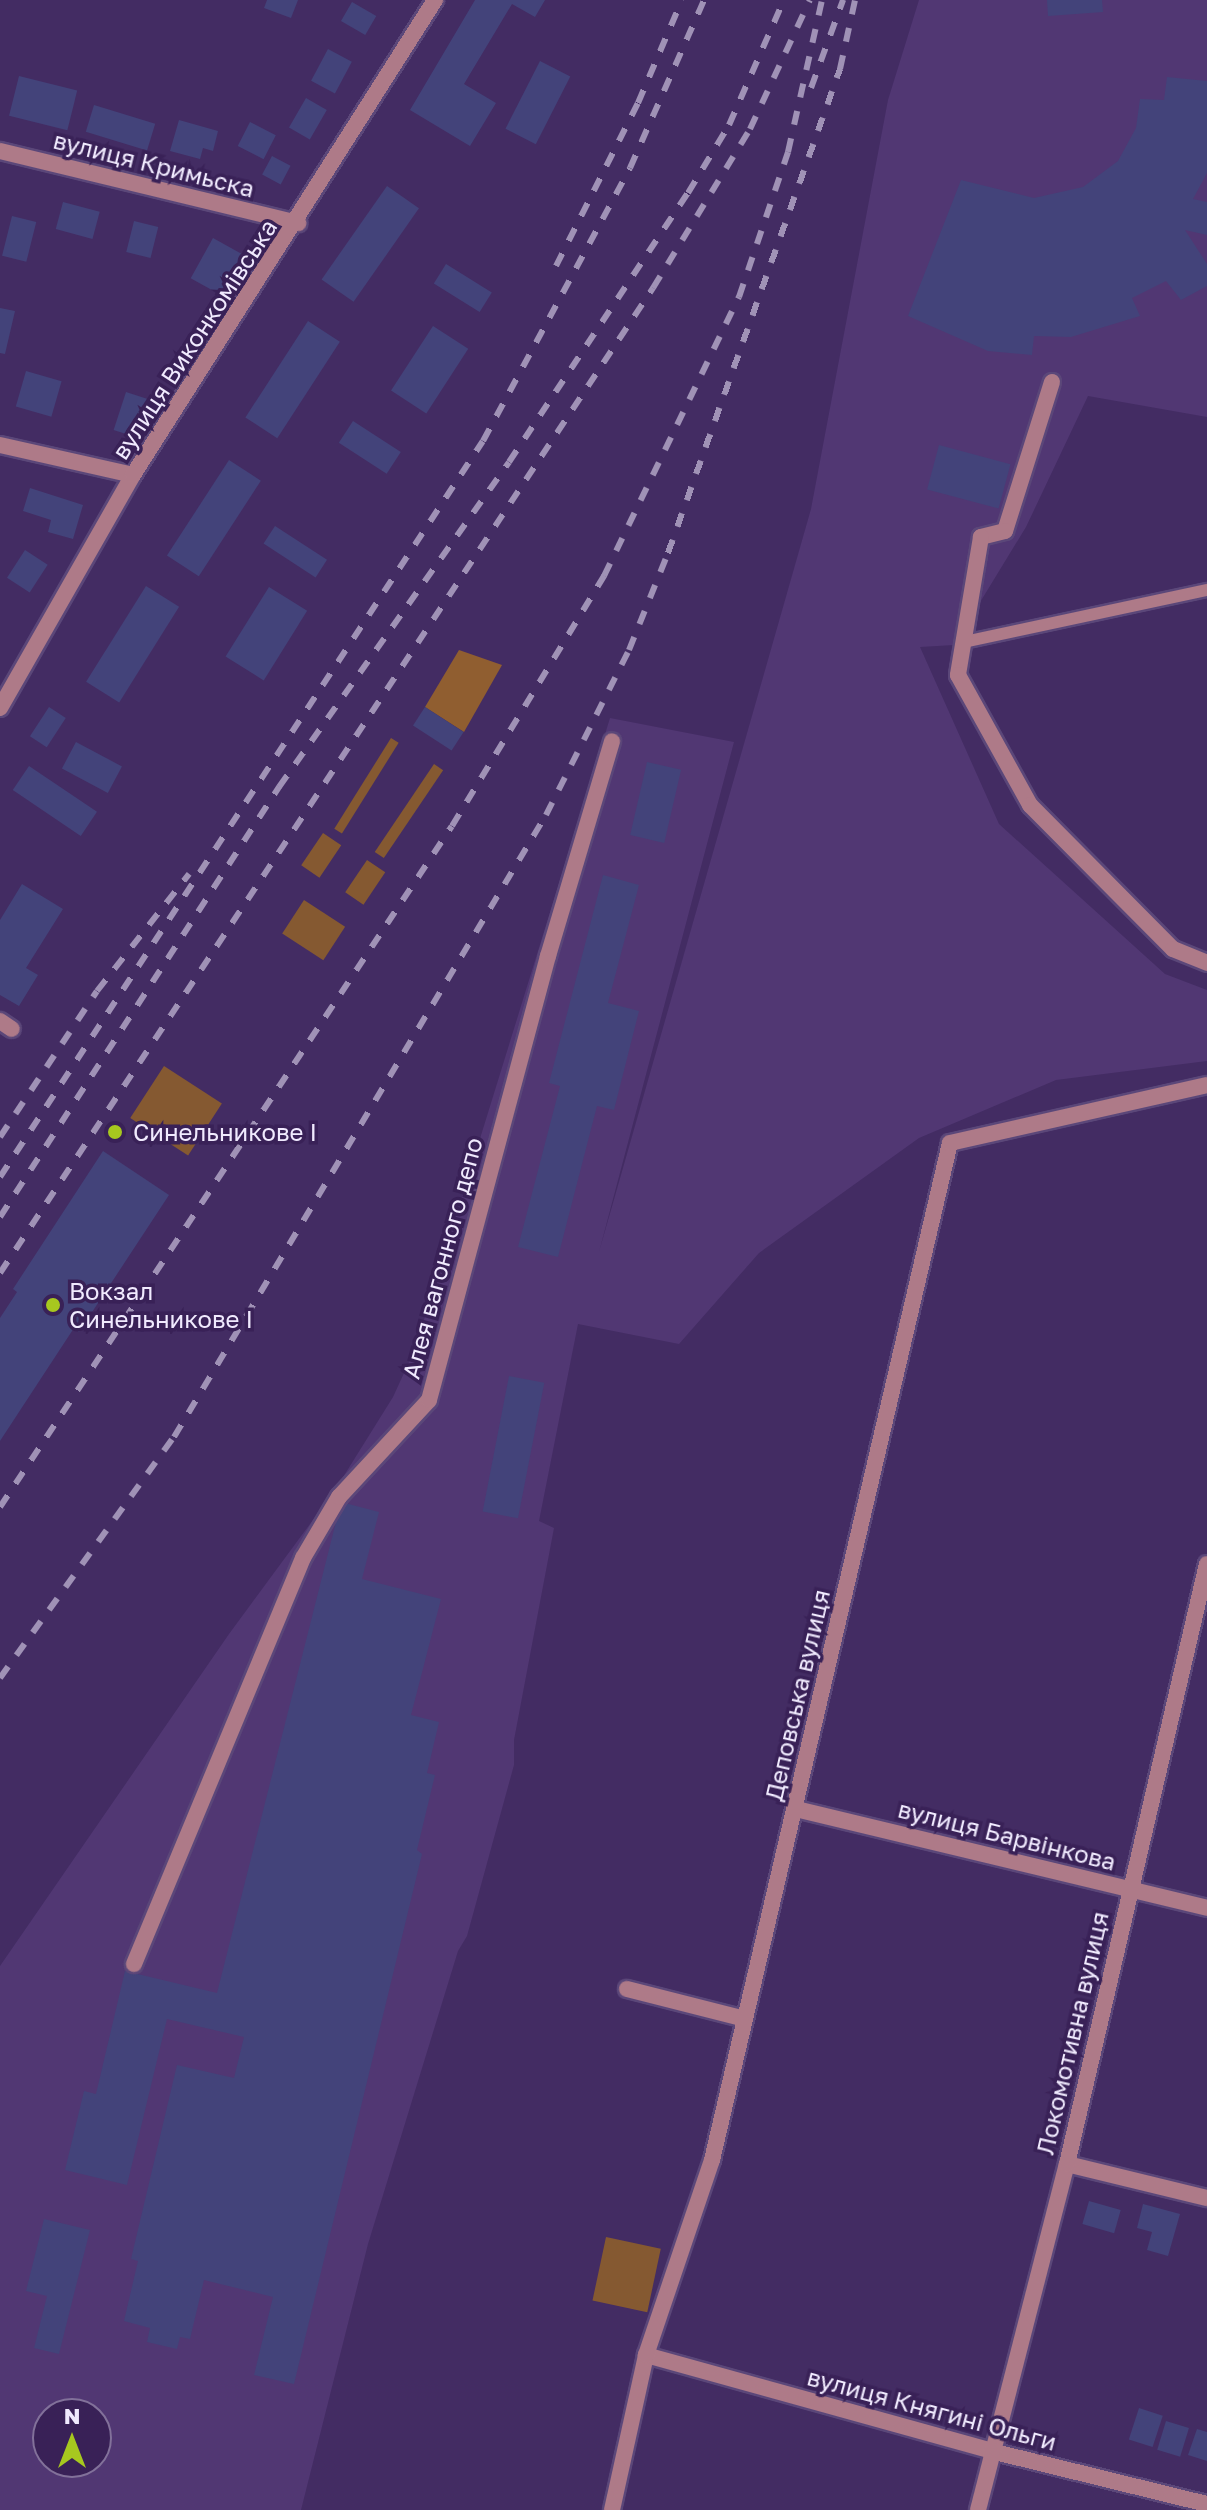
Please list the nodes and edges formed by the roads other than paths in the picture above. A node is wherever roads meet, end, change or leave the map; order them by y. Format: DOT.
graph roads {
  1 [pos="435,0"];
  2 [pos="0,151"];
  3 [pos="298,223"];
  4 [pos="1052,382"];
  5 [pos="0,445"];
  6 [pos="133,475"];
  7 [pos="1207,590"];
  8 [pos="964,642"];
  9 [pos="0,708"];
  10 [pos="612,741"];
  11 [pos="1207,963"];
  12 [pos="1207,1085"];
  13 [pos="1207,1564"];
  14 [pos="796,1809"];
  15 [pos="1128,1889"];
  16 [pos="1207,1908"];
  17 [pos="134,1964"];
  18 [pos="627,1989"];
  19 [pos="742,2018"];
  20 [pos="1067,2164"];
  21 [pos="1207,2198"];
  22 [pos="646,2355"];
  23 [pos="991,2451"];
  24 [pos="1207,2504"];
  25 [pos="612,2510"];
  26 [pos="978,2510"];
  1 -- 3 [label="street, вулиця Виконкомівська"];
  2 -- 3 [label="street, вулиця Кримьска"];
  3 -- 6 [label="street, вулиця Виконкомівська"];
  4 -- 8 [label="street"];
  5 -- 6 [label="street"];
  6 -- 9 [label="street, вулиця Виконкомівська"];
  7 -- 8 [label="lane"];
  8 -- 11 [label="street"];
  10 -- 17 [label="street, Алея вагонного депо"];
  12 -- 14 [label="street, Деповська вулиця"];
  13 -- 15 [label="street, Локомотивна вулиця"];
  14 -- 15 [label="street, вулиця Барвінкова"];
  14 -- 19 [label="street, Деповська вулиця"];
  15 -- 16 [label="street, вулиця Барвінкова"];
  15 -- 20 [label="street, Локомотивна вулиця"];
  18 -- 19 [label="street"];
  19 -- 22 [label="street, Деповська вулиця"];
  20 -- 21 [label="street"];
  20 -- 23 [label="street, Локомотивна вулиця"];
  22 -- 23 [label="street, вулиця Княгині Ольги"];
  22 -- 25 [label="street, Деповська вулиця"];
  23 -- 24 [label="street, вулиця Княгині Ольги"];
  23 -- 26 [label="street, Локомотивна вулиця"];
}
